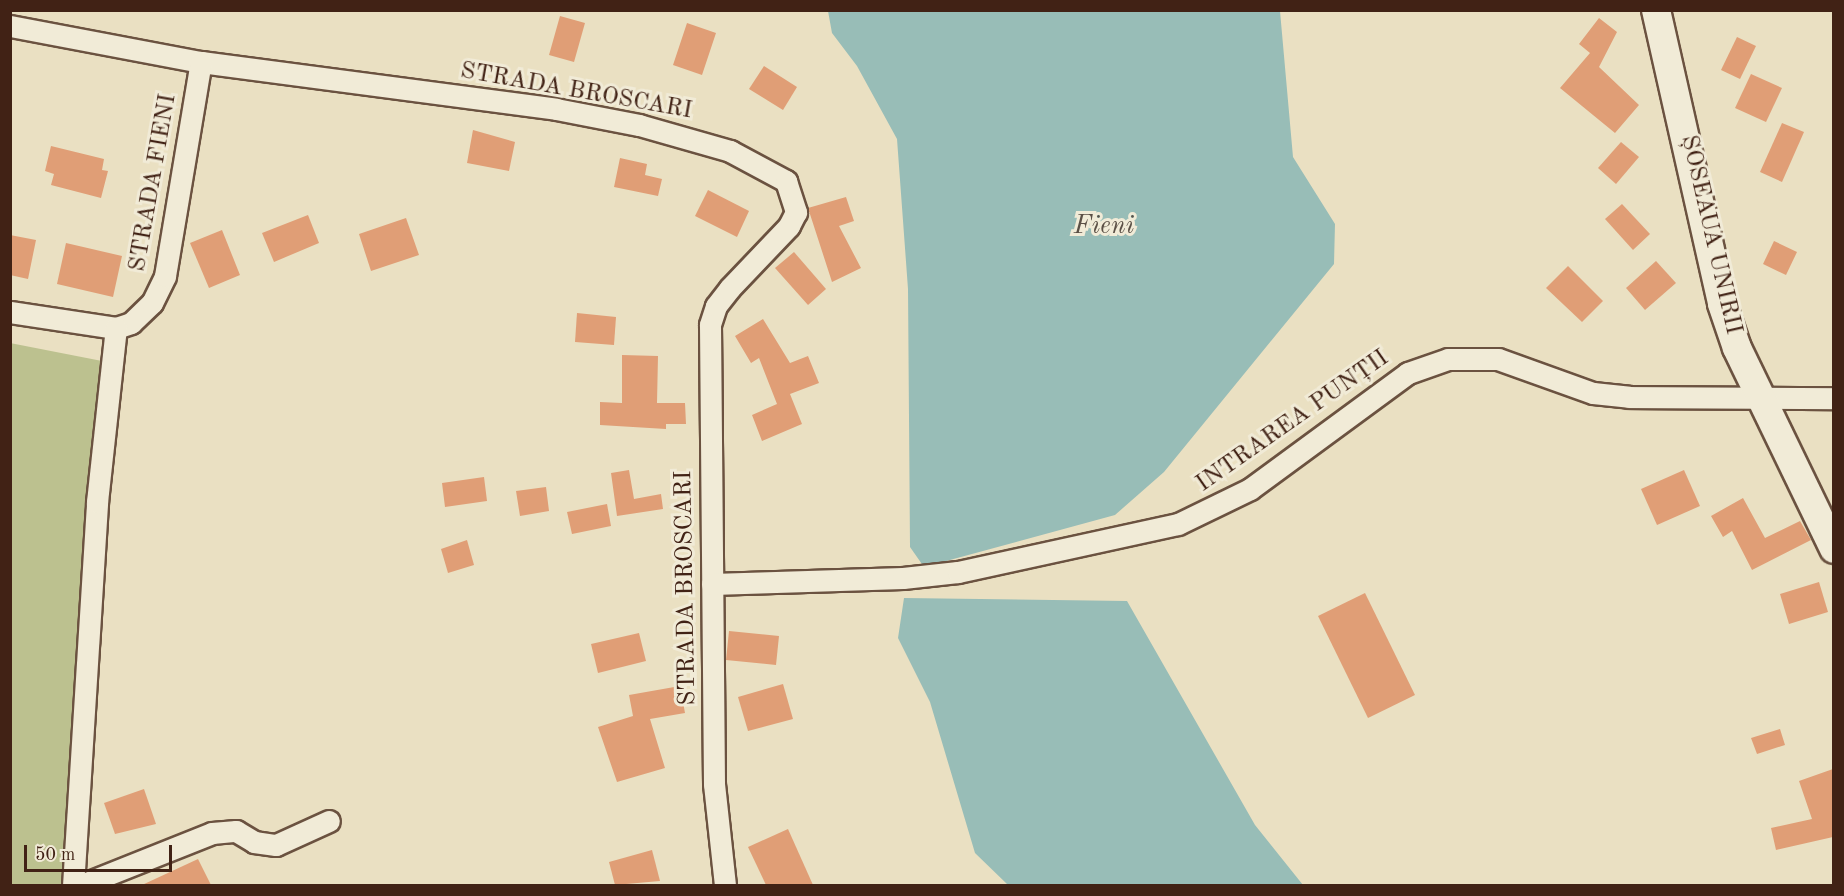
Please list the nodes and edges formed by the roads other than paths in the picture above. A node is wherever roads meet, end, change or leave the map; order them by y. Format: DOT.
graph roads {
  1 [pos="1656,10"];
  2 [pos="10,26"];
  3 [pos="201,62"];
  4 [pos="10,312"];
  5 [pos="116,328"];
  6 [pos="1757,396"];
  7 [pos="1833,398"];
  8 [pos="1833,549"];
  9 [pos="712,584"];
  10 [pos="329,821"];
  11 [pos="73,885"];
  12 [pos="78,885"];
  13 [pos="725,885"];
  1 -- 6 [label="main road, ȘOSEAUA UNIRII"];
  2 -- 3 [label="street, STRADA BROSCARI"];
  3 -- 5 [label="street, STRADA FIENI"];
  3 -- 9 [label="street, STRADA BROSCARI"];
  4 -- 5 [label="street"];
  5 -- 11 [label="street"];
  6 -- 7 [label="street, INTRAREA PUNȚII"];
  6 -- 8 [label="main road, ȘOSEAUA UNIRII"];
  6 -- 9 [label="street, INTRAREA PUNȚII"];
  9 -- 13 [label="street, STRADA BROSCARI"];
  10 -- 12 [label="street"];
}
